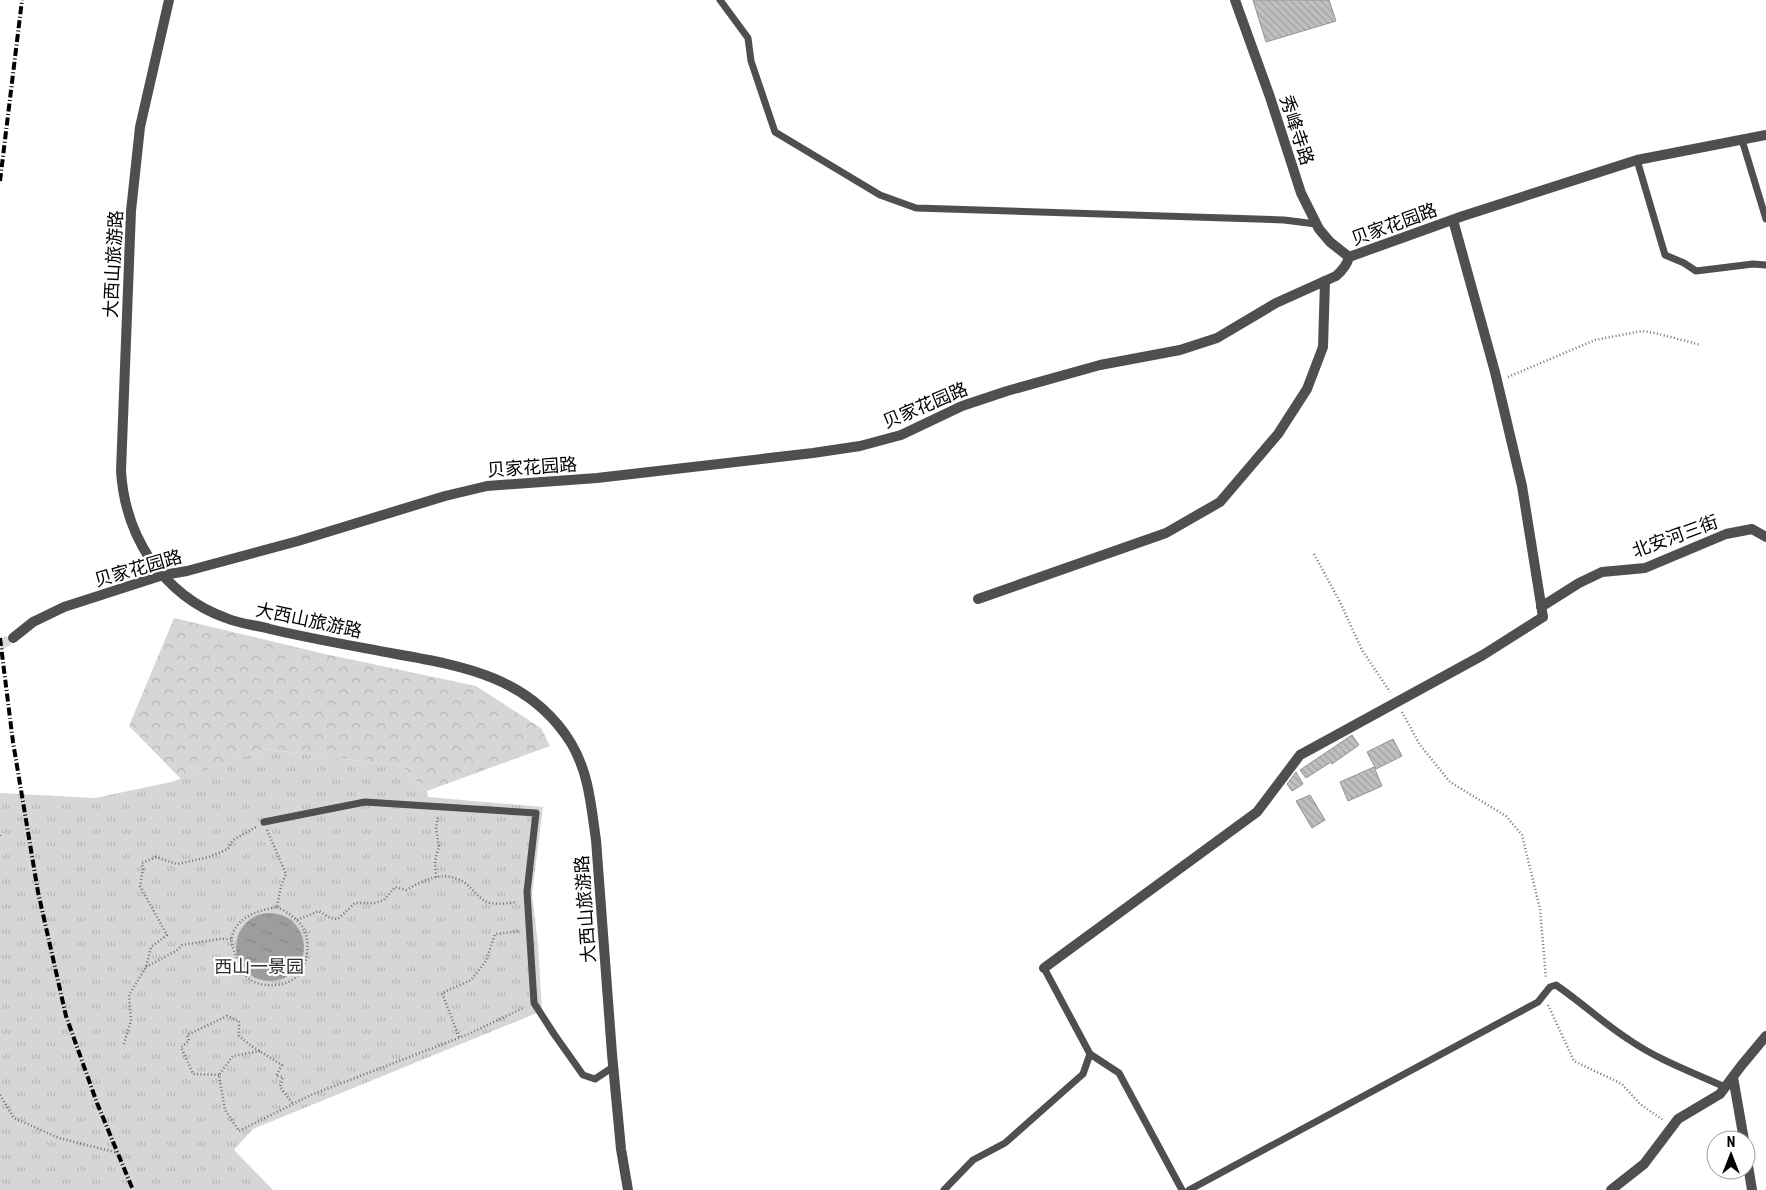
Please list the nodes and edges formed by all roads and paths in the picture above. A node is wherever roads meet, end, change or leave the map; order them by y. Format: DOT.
graph roads {
  1 [pos="169,0"];
  2 [pos="720,0"];
  3 [pos="1235,0"];
  4 [pos="1766,135"];
  5 [pos="1742,140"];
  6 [pos="1637,160"];
  7 [pos="1766,219"];
  8 [pos="1453,220"];
  9 [pos="1316,224"];
  10 [pos="1349,257"];
  11 [pos="1766,266"];
  12 [pos="1325,281"];
  13 [pos="1701,345"];
  14 [pos="1497,382"];
  15 [pos="1766,538"];
  16 [pos="1314,554"];
  17 [pos="162,575"];
  18 [pos="978,599"];
  19 [pos="1541,607"];
  20 [pos="13,638"];
  21 [pos="1397,702"];
  22 [pos="440,807"];
  23 [pos="264,822"];
  24 [pos="436,876"];
  25 [pos="528,902"];
  26 [pos="278,907"];
  27 [pos="297,920"];
  28 [pos="529,930"];
  29 [pos="232,939"];
  30 [pos="146,966"];
  31 [pos="1044,968"];
  32 [pos="1547,990"];
  33 [pos="1538,1002"];
  34 [pos="534,1003"];
  35 [pos="1766,1036"];
  36 [pos="459,1038"];
  37 [pos="124,1044"];
  38 [pos="260,1052"];
  39 [pos="1090,1054"];
  40 [pos="613,1067"];
  41 [pos="219,1075"];
  42 [pos="1733,1077"];
  43 [pos="1725,1087"];
  44 [pos="0,1095"];
  45 [pos="293,1104"];
  46 [pos="1672,1126"];
  47 [pos="1742,1130"];
  48 [pos="118,1152"];
  49 [pos="628,1190"];
  50 [pos="944,1190"];
  51 [pos="1182,1190"];
  52 [pos="1189,1190"];
  53 [pos="1611,1190"];
  1 -- 17 [label="street, 大西山旅游路"];
  2 -- 9 [label="lane"];
  3 -- 9 [label="street, 秀峰寺路"];
  4 -- 5 [label="street, 贝家花园路"];
  5 -- 6 [label="street, 贝家花园路"];
  5 -- 7 [label="lane"];
  6 -- 8 [label="street, 贝家花园路"];
  6 -- 11 [label="lane"];
  8 -- 10 [label="street, 贝家花园路"];
  8 -- 14 [label="street"];
  9 -- 10 [label="street, 秀峰寺路"];
  10 -- 12 [label="street, 贝家花园路"];
  12 -- 17 [label="street, 贝家花园路"];
  12 -- 18 [label="street"];
  13 -- 14 [label="path"];
  14 -- 19 [label="street"];
  15 -- 19 [label="street, 北安河三街"];
  16 -- 21 [label="path"];
  17 -- 20 [label="street, 贝家花园路"];
  17 -- 40 [label="street, 大西山旅游路"];
  19 -- 21 [label="street"];
  21 -- 31 [label="street"];
  21 -- 32 [label="path"];
  22 -- 23 [label="lane"];
  22 -- 24 [label="path"];
  22 -- 25 [label="lane"];
  23 -- 26 [label="path"];
  23 -- 30 [label="path"];
  24 -- 25 [label="path"];
  24 -- 27 [label="path"];
  25 -- 28 [label="lane"];
  26 -- 27 [label="path"];
  26 -- 29 [label="path"];
  27 -- 29 [label="path"];
  28 -- 34 [label="lane"];
  28 -- 36 [label="path"];
  29 -- 30 [label="path"];
  30 -- 37 [label="path"];
  31 -- 39 [label="lane"];
  32 -- 33 [label="lane"];
  32 -- 43 [label="lane"];
  33 -- 46 [label="path"];
  33 -- 52 [label="lane"];
  34 -- 36 [label="path"];
  34 -- 40 [label="lane"];
  35 -- 42 [label="street"];
  36 -- 45 [label="path"];
  38 -- 41 [label="path"];
  38 -- 41 [label="path"];
  38 -- 45 [label="path"];
  39 -- 50 [label="lane"];
  39 -- 51 [label="lane"];
  40 -- 49 [label="street, 大西山旅游路"];
  41 -- 45 [label="path"];
  42 -- 43 [label="street"];
  42 -- 47 [label="street"];
  43 -- 46 [label="street"];
  44 -- 48 [label="path"];
  46 -- 53 [label="street"];
}
